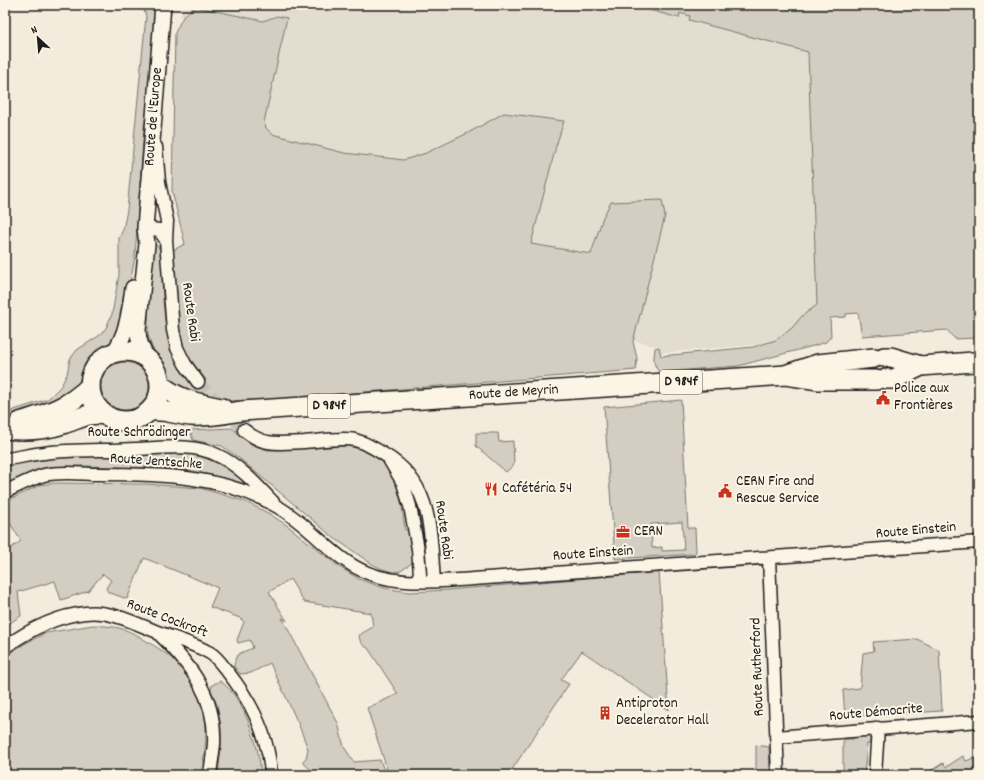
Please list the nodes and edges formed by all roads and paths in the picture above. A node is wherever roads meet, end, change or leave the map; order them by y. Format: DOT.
graph roads {
  1 [pos="163,5"];
  2 [pos="154,118"];
  3 [pos="145,228"];
  4 [pos="166,240"];
  5 [pos="113,353"];
  6 [pos="147,358"];
  7 [pos="971,362"];
  8 [pos="921,366"];
  9 [pos="786,374"];
  10 [pos="198,382"];
  11 [pos="161,385"];
  12 [pos="90,386"];
  13 [pos="150,411"];
  14 [pos="241,412"];
  15 [pos="105,415"];
  16 [pos="5,428"];
  17 [pos="244,430"];
  18 [pos="382,453"];
  19 [pos="5,459"];
  20 [pos="5,492"];
  21 [pos="278,507"];
  22 [pos="979,542"];
  23 [pos="336,552"];
  24 [pos="769,558"];
  25 [pos="416,581"];
  26 [pos="434,581"];
  27 [pos="156,631"];
  28 [pos="5,647"];
  29 [pos="979,721"];
  30 [pos="878,728"];
  31 [pos="776,737"];
  32 [pos="210,775"];
  33 [pos="271,775"];
  34 [pos="778,775"];
  35 [pos="875,775"];
  1 -- 2 [label="street, Route de l'Europe"];
  2 -- 3 [label="street, Route de l'Europe"];
  2 -- 4 [label="street, Route Rabi"];
  3 -- 4 [label="street"];
  3 -- 5 [label="street, Route de l'Europe"];
  3 -- 6 [label="street, Route de l'Europe"];
  4 -- 10 [label="street, Route Rabi"];
  5 -- 6 [label="main road"];
  5 -- 12 [label="main road"];
  6 -- 11 [label="main road"];
  7 -- 8 [label="main road, Route de Meyrin / D 984f"];
  8 -- 9 [label="main road, Route de Meyrin / D 984f"];
  8 -- 9 [label="main road, Route de Meyrin / D 984f"];
  9 -- 14 [label="main road, Route de Meyrin / D 984f"];
  11 -- 13 [label="main road"];
  11 -- 14 [label="main road, Route de Meyrin / D 984f"];
  12 -- 15 [label="main road"];
  12 -- 16 [label="main road"];
  13 -- 14 [label="main road, Route de Meyrin / D 984f"];
  13 -- 15 [label="main road"];
  15 -- 16 [label="main road"];
  17 -- 18 [label="street, Route Rabi"];
  18 -- 25 [label="street, Route Rabi"];
  18 -- 26 [label="street, Route Rabi"];
  19 -- 21 [label="street, Route Schrödinger"];
  20 -- 21 [label="street, Route Jentschke"];
  21 -- 23 [label="street, Route Jentschke"];
  22 -- 24 [label="street, Route Einstein"];
  23 -- 25 [label="street, Route Einstein"];
  24 -- 26 [label="street, Route Einstein"];
  24 -- 31 [label="street, Route Rutherford"];
  25 -- 26 [label="street, Route Einstein"];
  27 -- 28 [label="street, Route Cockroft"];
  27 -- 32 [label="street"];
  27 -- 33 [label="street, Route Cockroft"];
  29 -- 30 [label="street, Route Démocrite"];
  30 -- 31 [label="street, Route Démocrite"];
  30 -- 35 [label="street"];
  31 -- 34 [label="street, Route Rutherford"];
}
